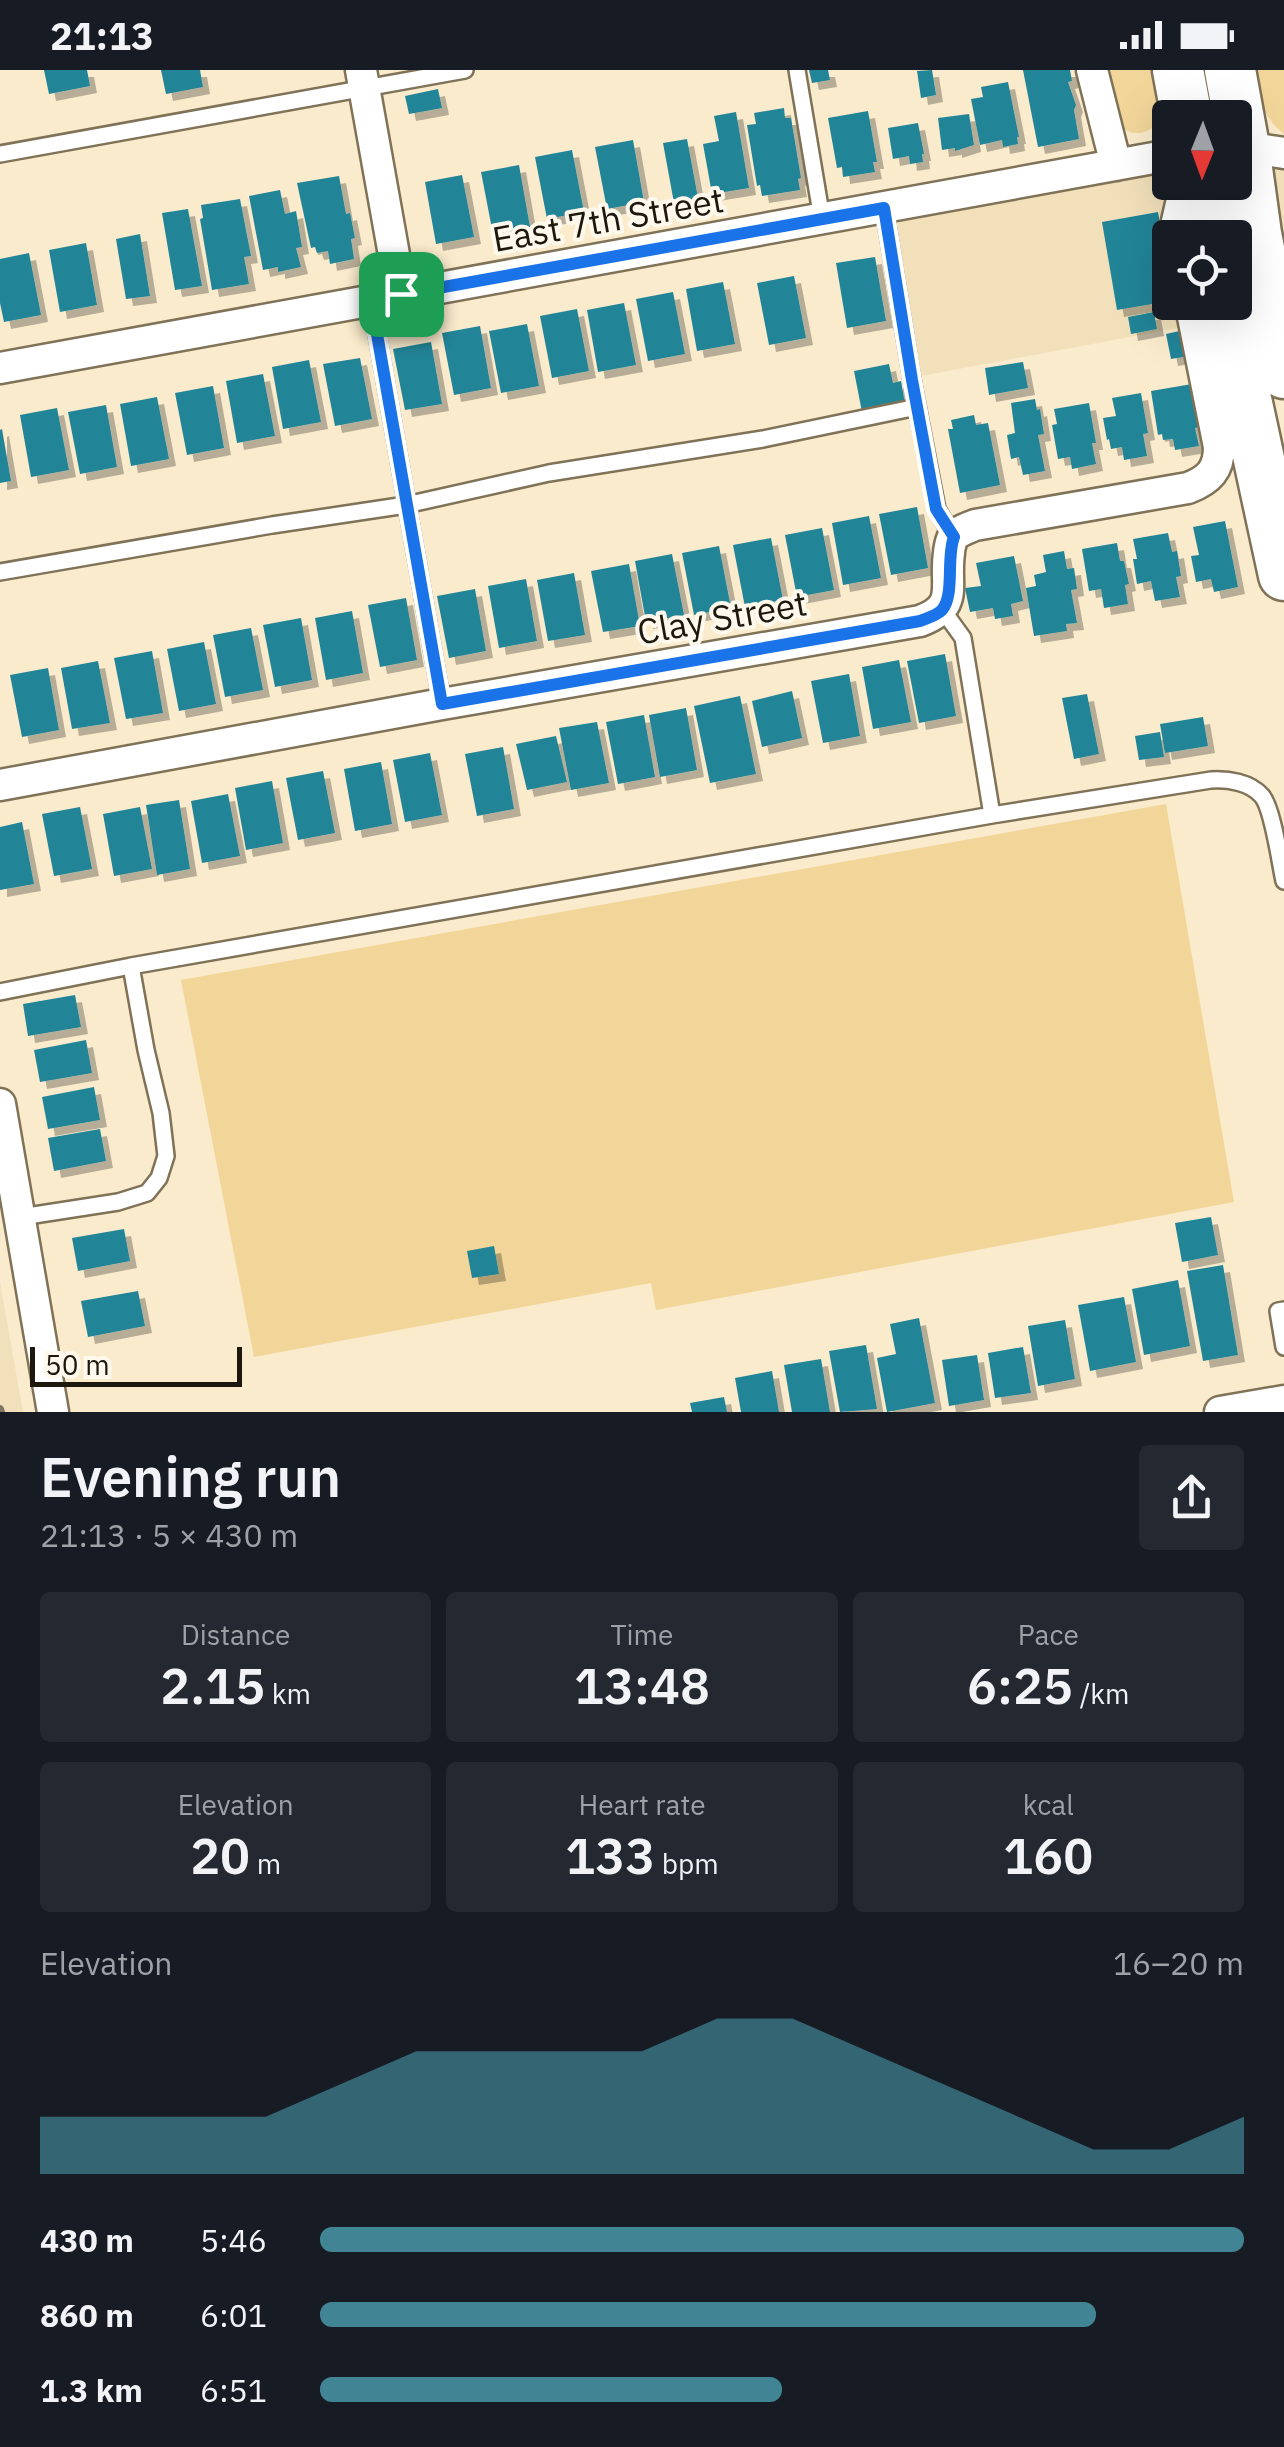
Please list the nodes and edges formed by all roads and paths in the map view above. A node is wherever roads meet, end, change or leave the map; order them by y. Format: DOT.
graph roads {
  1 [pos="465,70"];
  2 [pos="797,70"];
  3 [pos="1092,70"];
  4 [pos="1178,70"];
  5 [pos="1230,70"];
  6 [pos="363,79"];
  7 [pos="1183,100"];
  8 [pos="1254,149"];
  9 [pos="0,154"];
  10 [pos="1152,159"];
  11 [pos="1116,166"];
  12 [pos="884,208"];
  13 [pos="822,219"];
  14 [pos="401,294"];
  15 [pos="371,300"];
  16 [pos="1194,320"];
  17 [pos="1230,320"];
  18 [pos="0,368"];
  19 [pos="1284,372"];
  20 [pos="917,407"];
  21 [pos="406,505"];
  22 [pos="954,537"];
  23 [pos="0,572"];
  24 [pos="1284,575"];
  25 [pos="942,610"];
  26 [pos="442,704"];
  27 [pos="0,784"];
  28 [pos="992,815"];
  29 [pos="1284,882"];
  30 [pos="131,966"];
  31 [pos="0,992"];
  32 [pos="0,1104"];
  33 [pos="21,1217"];
  34 [pos="1284,1310"];
  35 [pos="1284,1347"];
  36 [pos="1284,1401"];
  37 [pos="53,1412"];
  38 [pos="1220,1412"];
  1 -- 6 [label="lane"];
  2 -- 13 [label="lane"];
  3 -- 11 [label="street"];
  4 -- 7 [label="main road"];
  5 -- 8 [label="main road"];
  6 -- 9 [label="lane"];
  6 -- 14 [label="street"];
  8 -- 19 [label="main road"];
  10 -- 11 [label="street, East 7th Street"];
  11 -- 12 [label="street, East 7th Street"];
  12 -- 13 [label="street, East 7th Street"];
  12 -- 20 [label="lane"];
  13 -- 14 [label="street, East 7th Street"];
  14 -- 15 [label="street, East 7th Street"];
  15 -- 18 [label="street, East 7th Street"];
  15 -- 21 [label="lane"];
  16 -- 22 [label="street"];
  17 -- 24 [label="main road"];
  20 -- 21 [label="lane"];
  20 -- 22 [label="lane"];
  21 -- 23 [label="lane"];
  21 -- 26 [label="lane"];
  22 -- 25 [label="street"];
  25 -- 26 [label="street, Clay Street"];
  25 -- 28 [label="lane"];
  26 -- 27 [label="street, Clay Street"];
  28 -- 29 [label="lane"];
  28 -- 30 [label="lane"];
  30 -- 31 [label="lane"];
  30 -- 33 [label="lane"];
  32 -- 33 [label="street"];
  33 -- 37 [label="street"];
  34 -- 35 [label="lane"];
  36 -- 38 [label="street"];
}
